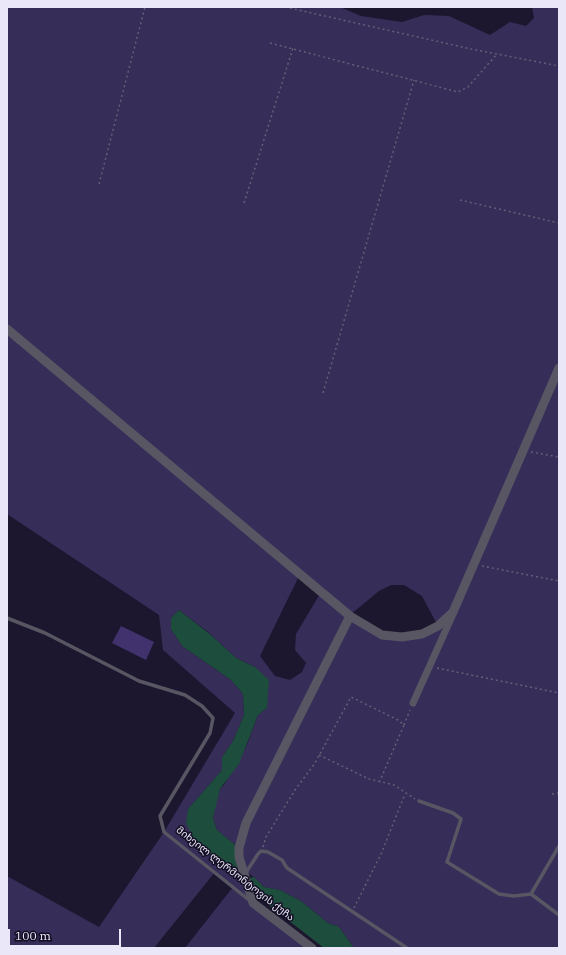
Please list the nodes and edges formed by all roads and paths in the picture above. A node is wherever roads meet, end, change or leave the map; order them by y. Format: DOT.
graph roads {
  1 [pos="145,7"];
  2 [pos="285,7"];
  3 [pos="270,43"];
  4 [pos="293,48"];
  5 [pos="497,54"];
  6 [pos="559,66"];
  7 [pos="414,80"];
  8 [pos="99,184"];
  9 [pos="460,200"];
  10 [pos="244,203"];
  11 [pos="559,223"];
  12 [pos="7,329"];
  13 [pos="559,368"];
  14 [pos="323,393"];
  15 [pos="524,450"];
  16 [pos="559,457"];
  17 [pos="474,564"];
  18 [pos="559,581"];
  19 [pos="456,606"];
  20 [pos="350,616"];
  21 [pos="7,618"];
  22 [pos="430,666"];
  23 [pos="559,693"];
  24 [pos="413,703"];
  25 [pos="404,725"];
  26 [pos="319,755"];
  27 [pos="378,783"];
  28 [pos="559,793"];
  29 [pos="405,794"];
  30 [pos="552,794"];
  31 [pos="419,802"];
  32 [pos="559,846"];
  33 [pos="261,850"];
  34 [pos="245,875"];
  35 [pos="531,894"];
  36 [pos="253,903"];
  37 [pos="352,911"];
  38 [pos="559,915"];
  39 [pos="312,948"];
  40 [pos="407,948"];
  1 -- 8 [label="path"];
  2 -- 5 [label="path"];
  3 -- 4 [label="path"];
  4 -- 7 [label="path"];
  4 -- 10 [label="path"];
  5 -- 6 [label="path"];
  5 -- 7 [label="path"];
  7 -- 14 [label="path"];
  9 -- 11 [label="path"];
  12 -- 20 [label="street"];
  13 -- 15 [label="street"];
  15 -- 16 [label="path"];
  15 -- 17 [label="street"];
  17 -- 18 [label="path"];
  17 -- 19 [label="street"];
  19 -- 20 [label="street"];
  19 -- 22 [label="street"];
  20 -- 34 [label="street"];
  21 -- 36 [label="lane, მიხეილ ლერმონტოვის ქუჩა"];
  22 -- 23 [label="path"];
  22 -- 24 [label="street"];
  24 -- 25 [label="path"];
  25 -- 26 [label="path"];
  25 -- 27 [label="path"];
  26 -- 27 [label="path"];
  26 -- 33 [label="path"];
  27 -- 29 [label="path"];
  28 -- 30 [label="path"];
  29 -- 31 [label="path"];
  29 -- 37 [label="path"];
  31 -- 35 [label="lane"];
  32 -- 35 [label="lane"];
  33 -- 34 [label="lane"];
  33 -- 37 [label="lane"];
  34 -- 36 [label="street"];
  35 -- 38 [label="lane"];
  36 -- 39 [label="street, მიხეილ ლერმონტოვის ქუჩა"];
  37 -- 40 [label="lane"];
}
